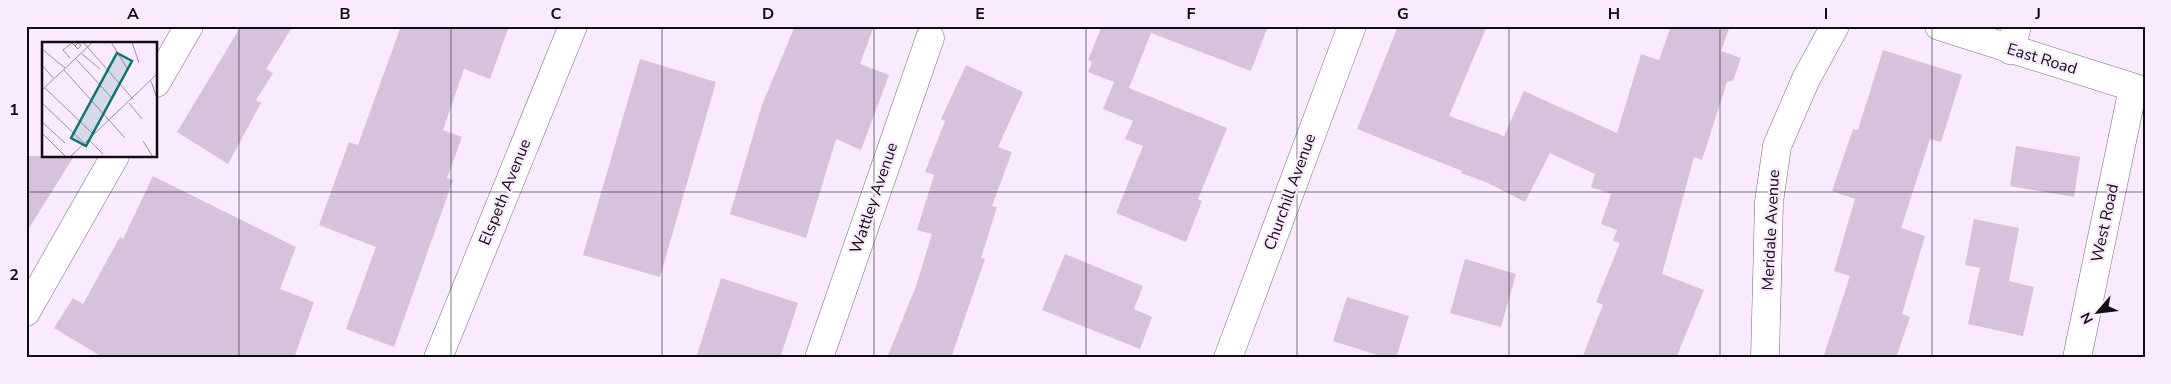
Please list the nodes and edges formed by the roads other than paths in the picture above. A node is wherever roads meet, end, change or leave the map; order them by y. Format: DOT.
graph roads {
  1 [pos="188,26"];
  2 [pos="572,26"];
  3 [pos="1352,26"];
  4 [pos="1835,26"];
  5 [pos="1940,26"];
  6 [pos="930,38"];
  7 [pos="2013,38"];
  8 [pos="158,79"];
  9 [pos="2139,90"];
  10 [pos="114,158"];
  11 [pos="26,312"];
  12 [pos="438,358"];
  13 [pos="819,358"];
  14 [pos="1228,358"];
  15 [pos="1765,358"];
  16 [pos="2077,358"];
  1 -- 8 [label="street"];
  2 -- 12 [label="street, Elspeth Avenue"];
  3 -- 14 [label="street, Churchill Avenue"];
  4 -- 15 [label="street, Meridale Avenue"];
  5 -- 7 [label="street, East Road"];
  6 -- 13 [label="street, Wattley Avenue"];
  7 -- 9 [label="street, East Road"];
  9 -- 16 [label="street, West Road"];
  10 -- 11 [label="street"];
}
